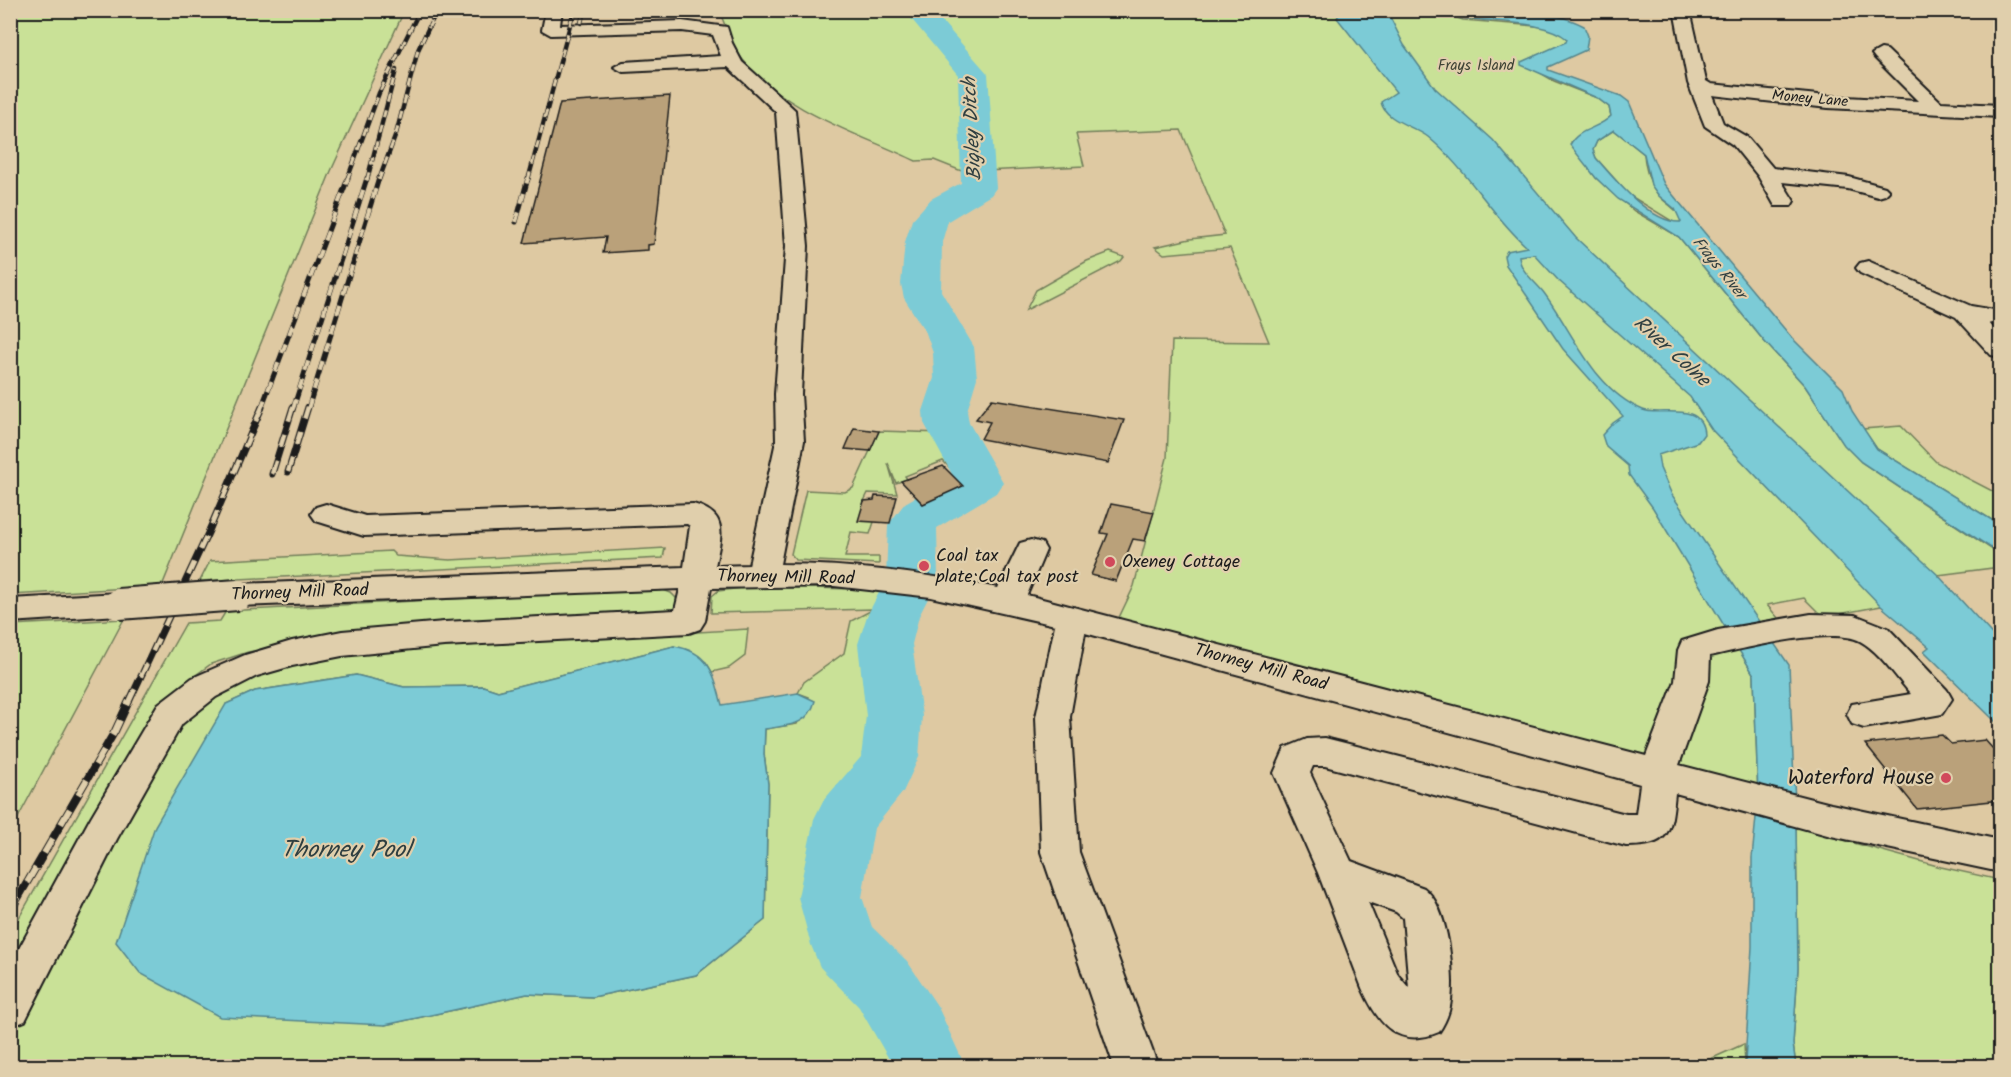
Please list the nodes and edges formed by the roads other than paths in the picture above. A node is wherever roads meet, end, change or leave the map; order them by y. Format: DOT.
graph roads {
  1 [pos="554,10"];
  2 [pos="696,10"];
  3 [pos="1682,10"];
  4 [pos="722,31"];
  5 [pos="1881,54"];
  6 [pos="734,61"];
  7 [pos="623,67"];
  8 [pos="1698,85"];
  9 [pos="1936,108"];
  10 [pos="2001,111"];
  11 [pos="1767,174"];
  12 [pos="1878,191"];
  13 [pos="1783,201"];
  14 [pos="1868,268"];
  15 [pos="1965,312"];
  16 [pos="2001,318"];
  17 [pos="2001,350"];
  18 [pos="326,514"];
  19 [pos="1031,550"];
  20 [pos="762,575"];
  21 [pos="697,577"];
  22 [pos="1008,601"];
  23 [pos="10,611"];
  24 [pos="1072,618"];
  25 [pos="1864,714"];
  26 [pos="1662,752"];
  27 [pos="2001,856"];
  28 [pos="1337,873"];
  29 [pos="10,1007"];
  30 [pos="1136,1066"];
  1 -- 4 [label="street"];
  2 -- 4 [label="street"];
  3 -- 8 [label="street"];
  4 -- 6 [label="street"];
  5 -- 9 [label="street"];
  6 -- 7 [label="street"];
  6 -- 20 [label="street"];
  8 -- 9 [label="street, Money Lane"];
  8 -- 11 [label="street"];
  9 -- 10 [label="street, Money Lane"];
  11 -- 12 [label="street"];
  11 -- 13 [label="street"];
  14 -- 15 [label="street"];
  15 -- 16 [label="street"];
  15 -- 17 [label="street"];
  18 -- 21 [label="street"];
  19 -- 22 [label="street"];
  20 -- 21 [label="street, Thorney Mill Road"];
  20 -- 22 [label="street, Thorney Mill Road"];
  21 -- 23 [label="street, Thorney Mill Road, bridge"];
  21 -- 29 [label="street"];
  22 -- 24 [label="street, Thorney Mill Road"];
  24 -- 26 [label="street, Thorney Mill Road"];
  24 -- 30 [label="street"];
  25 -- 26 [label="street"];
  26 -- 27 [label="street, Thorney Mill Road"];
  26 -- 28 [label="street"];
}
